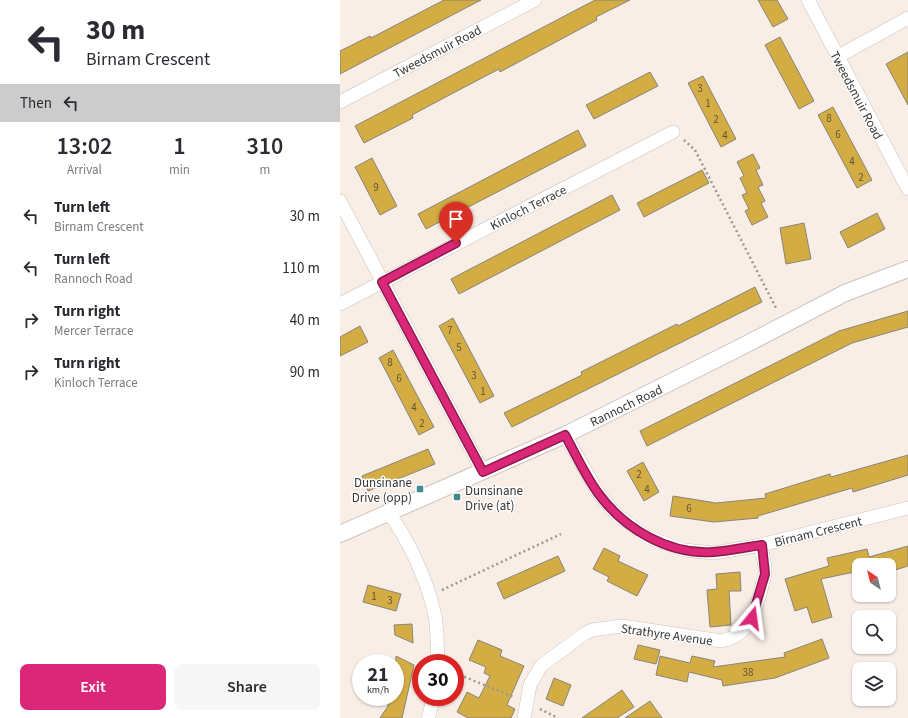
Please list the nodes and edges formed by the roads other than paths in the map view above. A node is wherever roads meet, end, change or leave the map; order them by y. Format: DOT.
graph roads {
  1 [pos="535,0"];
  2 [pos="808,0"];
  3 [pos="908,18"];
  4 [pos="837,57"];
  5 [pos="340,102"];
  6 [pos="674,132"];
  7 [pos="908,189"];
  8 [pos="340,201"];
  9 [pos="908,269"];
  10 [pos="382,282"];
  11 [pos="340,304"];
  12 [pos="565,435"];
  13 [pos="483,472"];
  14 [pos="908,508"];
  15 [pos="389,514"];
  16 [pos="340,534"];
  17 [pos="762,545"];
  18 [pos="437,654"];
  19 [pos="431,706"];
  20 [pos="428,718"];
  21 [pos="524,718"];
  1 -- 5 [label="street, Tweedsmuir Road"];
  2 -- 4 [label="street, Tweedsmuir Road"];
  3 -- 4 [label="street"];
  4 -- 7 [label="street, Tweedsmuir Road"];
  6 -- 10 [label="street, Kinloch Terrace"];
  8 -- 10 [label="street"];
  9 -- 12 [label="street, Rannoch Road"];
  10 -- 11 [label="street, Kinloch Terrace"];
  10 -- 13 [label="street"];
  12 -- 13 [label="street, Rannoch Road"];
  12 -- 17 [label="street, Birnam Crescent"];
  13 -- 15 [label="street, Rannoch Road"];
  14 -- 17 [label="street, Birnam Crescent"];
  15 -- 16 [label="street, Rannoch Road"];
  15 -- 18 [label="street"];
  17 -- 21 [label="street, Strathyre Avenue"];
  19 -- 20 [label="street"];
}
